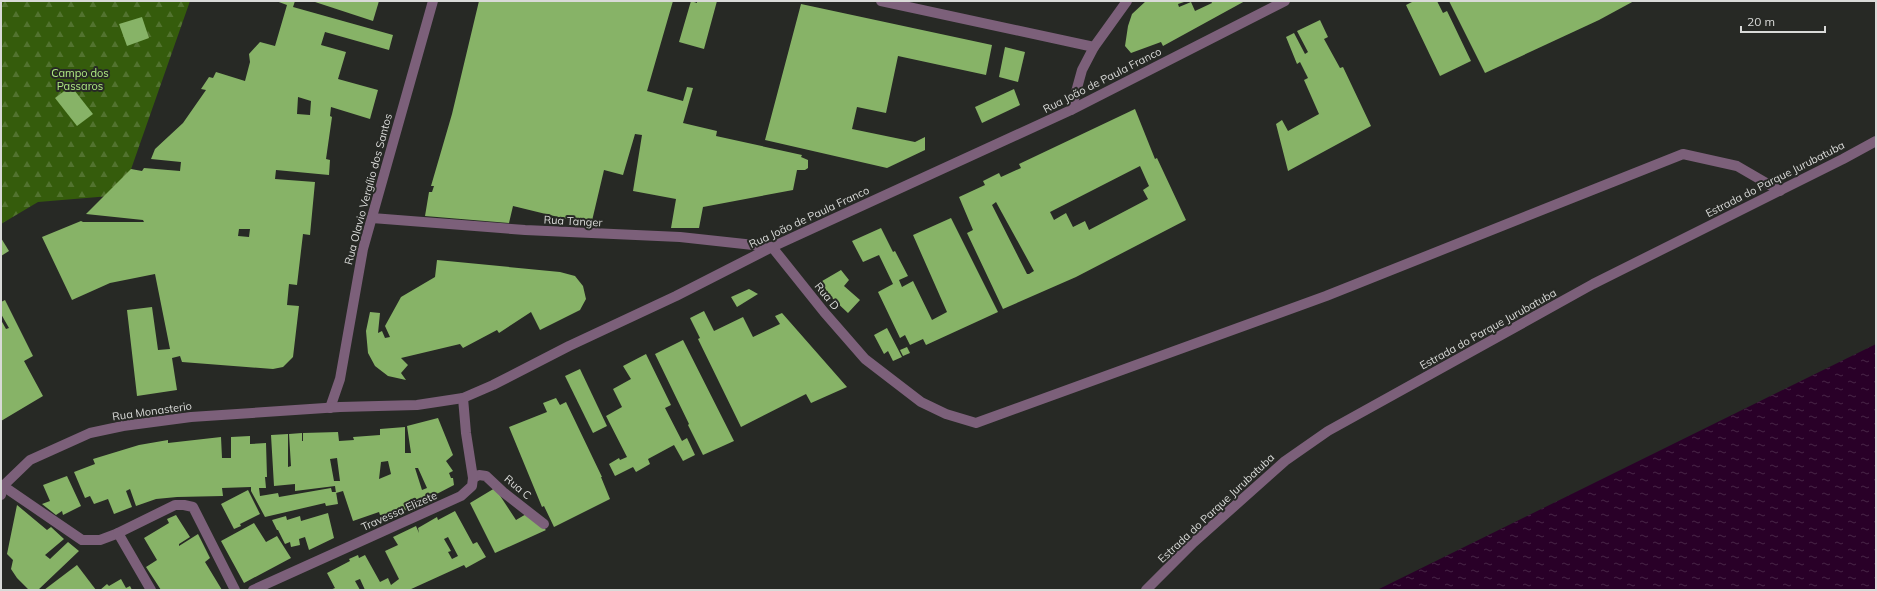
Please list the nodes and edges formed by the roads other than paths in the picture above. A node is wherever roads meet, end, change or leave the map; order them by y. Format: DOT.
graph roads {
  1 [pos="433,1"];
  2 [pos="882,1"];
  3 [pos="1127,1"];
  4 [pos="1286,1"];
  5 [pos="1094,47"];
  6 [pos="1071,110"];
  7 [pos="1876,140"];
  8 [pos="1780,191"];
  9 [pos="372,218"];
  10 [pos="772,246"];
  11 [pos="463,398"];
  12 [pos="330,408"];
  13 [pos="473,478"];
  14 [pos="2,490"];
  15 [pos="544,524"];
  16 [pos="118,533"];
  17 [pos="151,590"];
  18 [pos="235,590"];
  19 [pos="253,590"];
  20 [pos="1146,590"];
  1 -- 9 [label="street, Rua Olavio Vergílio dos Santos"];
  2 -- 5 [label="street"];
  3 -- 5 [label="street"];
  4 -- 6 [label="street, Rua João de Paula Franco"];
  5 -- 6 [label="street"];
  6 -- 10 [label="street, Rua João de Paula Franco"];
  7 -- 8 [label="street, Estrada do Parque Jurubatuba"];
  8 -- 10 [label="street, Rua D"];
  8 -- 20 [label="street, Estrada do Parque Jurubatuba"];
  9 -- 10 [label="street, Rua Tanger"];
  9 -- 12 [label="street, Rua Olavio Vergílio dos Santos"];
  10 -- 11 [label="street, Rua João de Paula Franco"];
  11 -- 12 [label="street, Rua João de Paula Franco"];
  11 -- 13 [label="street"];
  12 -- 14 [label="street, Rua Monasterio"];
  13 -- 15 [label="street, Rua C"];
  13 -- 19 [label="street, Travessa Elizete"];
  14 -- 16 [label="street"];
  16 -- 17 [label="street"];
  16 -- 18 [label="street"];
}
